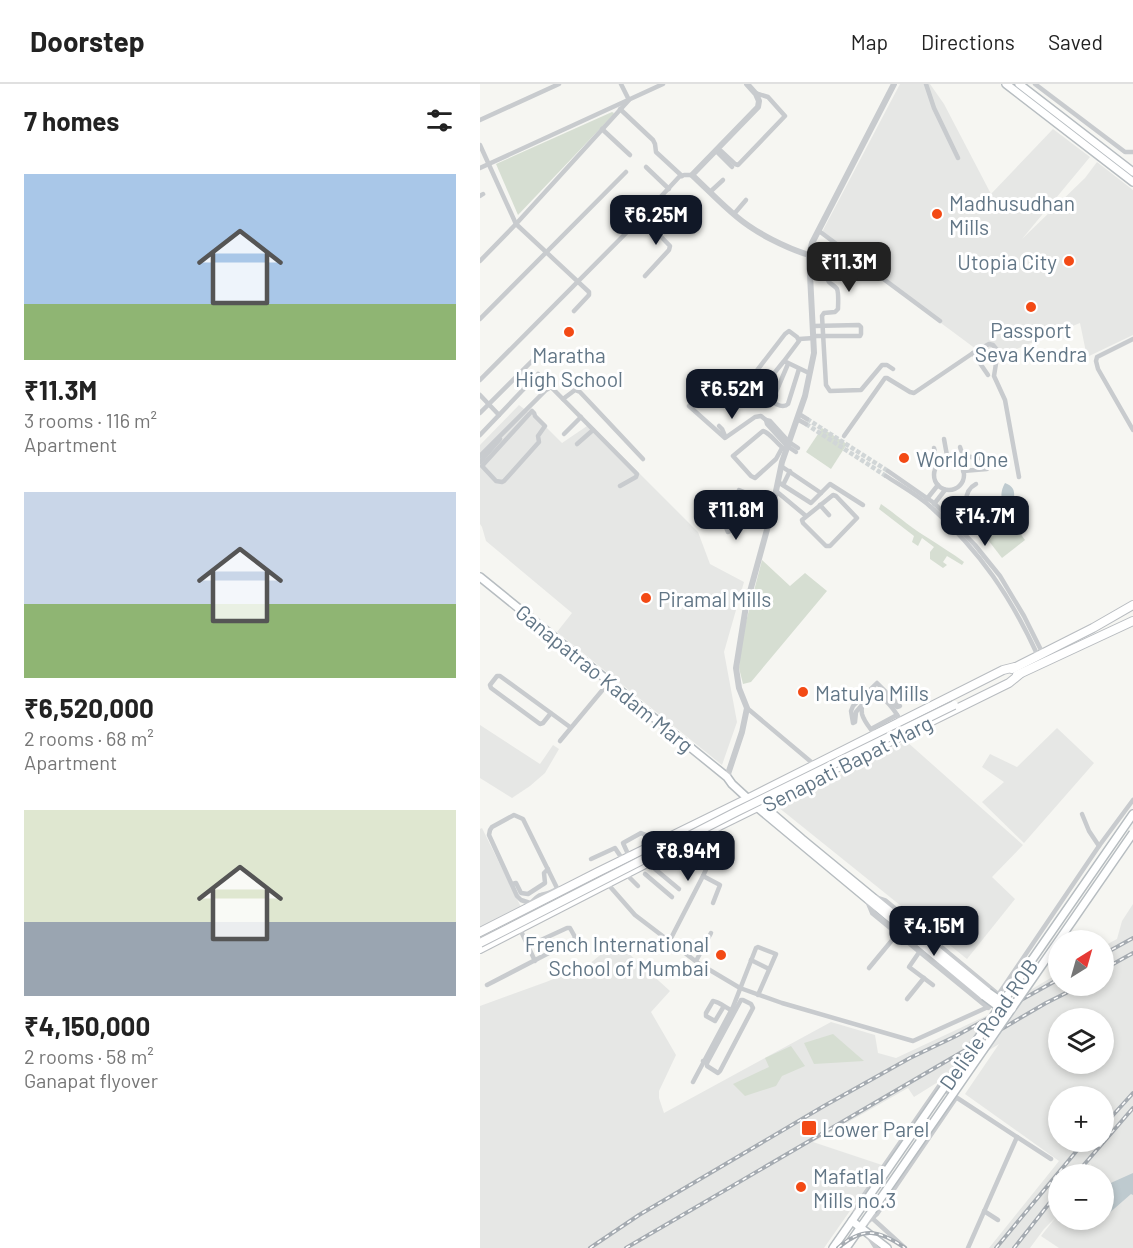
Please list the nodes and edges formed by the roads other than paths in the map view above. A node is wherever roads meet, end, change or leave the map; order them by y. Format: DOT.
graph roads {
  1 [pos="560,84"];
  2 [pos="621,84"];
  3 [pos="663,84"];
  4 [pos="747,84"];
  5 [pos="894,84"];
  6 [pos="926,84"];
  7 [pos="1006,84"];
  8 [pos="1019,84"];
  9 [pos="1035,84"];
  10 [pos="754,93"];
  11 [pos="1049,94"];
  12 [pos="768,97"];
  13 [pos="629,100"];
  14 [pos="1043,102"];
  15 [pos="758,107"];
  16 [pos="620,109"];
  17 [pos="1072,111"];
  18 [pos="1066,119"];
  19 [pos="480,120"];
  20 [pos="1061,126"];
  21 [pos="602,129"];
  22 [pos="1114,143"];
  23 [pos="480,145"];
  24 [pos="719,151"];
  25 [pos="1107,152"];
  26 [pos="1133,152"];
  27 [pos="630,155"];
  28 [pos="958,158"];
  29 [pos="489,164"];
  30 [pos="646,167"];
  31 [pos="732,167"];
  32 [pos="480,168"];
  33 [pos="626,172"];
  34 [pos="1133,172"];
  35 [pos="692,175"];
  36 [pos="682,176"];
  37 [pos="723,180"];
  38 [pos="1133,182"];
  39 [pos="669,189"];
  40 [pos="710,192"];
  41 [pos="746,200"];
  42 [pos="734,214"];
  43 [pos="642,217"];
  44 [pos="516,224"];
  45 [pos="819,231"];
  46 [pos="546,252"];
  47 [pos="848,252"];
  48 [pos="809,255"];
  49 [pos="480,261"];
  50 [pos="645,276"];
  51 [pos="577,281"];
  52 [pos="574,311"];
  53 [pos="480,319"];
  54 [pos="940,321"];
  55 [pos="823,325"];
  56 [pos="813,326"];
  57 [pos="823,336"];
  58 [pos="814,337"];
  59 [pos="799,339"];
  60 [pos="1133,339"];
  61 [pos="1127,342"];
  62 [pos="1133,346"];
  63 [pos="972,353"];
  64 [pos="534,359"];
  65 [pos="786,362"];
  66 [pos="799,369"];
  67 [pos="893,369"];
  68 [pos="809,373"];
  69 [pos="538,374"];
  70 [pos="988,375"];
  71 [pos="480,380"];
  72 [pos="480,395"];
  73 [pos="563,399"];
  74 [pos="489,404"];
  75 [pos="690,406"];
  76 [pos="532,411"];
  77 [pos="480,413"];
  78 [pos="499,415"];
  79 [pos="798,416"];
  80 [pos="581,417"];
  81 [pos="807,422"];
  82 [pos="719,426"];
  83 [pos="593,430"];
  84 [pos="1133,430"];
  85 [pos="564,434"];
  86 [pos="480,435"];
  87 [pos="844,436"];
  88 [pos="725,438"];
  89 [pos="944,439"];
  90 [pos="577,444"];
  91 [pos="786,447"];
  92 [pos="960,447"];
  93 [pos="934,448"];
  94 [pos="797,450"];
  95 [pos="480,456"];
  96 [pos="967,456"];
  97 [pos="933,458"];
  98 [pos="980,458"];
  99 [pos="643,459"];
  100 [pos="926,461"];
  101 [pos="948,461"];
  102 [pos="480,462"];
  103 [pos="780,462"];
  104 [pos="939,464"];
  105 [pos="959,465"];
  106 [pos="987,469"];
  107 [pos="790,471"];
  108 [pos="963,471"];
  109 [pos="887,474"];
  110 [pos="1019,477"];
  111 [pos="780,483"];
  112 [pos="961,484"];
  113 [pos="976,484"];
  114 [pos="938,485"];
  115 [pos="620,486"];
  116 [pos="969,489"];
  117 [pos="739,490"];
  118 [pos="945,490"];
  119 [pos="776,491"];
  120 [pos="821,493"];
  121 [pos="753,496"];
  122 [pos="926,500"];
  123 [pos="966,502"];
  124 [pos="772,504"];
  125 [pos="863,505"];
  126 [pos="933,505"];
  127 [pos="820,506"];
  128 [pos="723,509"];
  129 [pos="760,513"];
  130 [pos="829,515"];
  131 [pos="806,516"];
  132 [pos="758,521"];
  133 [pos="724,523"];
  134 [pos="768,524"];
  135 [pos="480,577"];
  136 [pos="1133,608"];
  137 [pos="1133,615"];
  138 [pos="1133,621"];
  139 [pos="1112,627"];
  140 [pos="1093,628"];
  141 [pos="1040,655"];
  142 [pos="1018,671"];
  143 [pos="610,681"];
  144 [pos="871,696"];
  145 [pos="953,703"];
  146 [pos="862,705"];
  147 [pos="747,708"];
  148 [pos="551,713"];
  149 [pos="899,718"];
  150 [pos="570,727"];
  151 [pos="873,732"];
  152 [pos="560,741"];
  153 [pos="815,765"];
  154 [pos="820,776"];
  155 [pos="729,778"];
  156 [pos="751,797"];
  157 [pos="1133,800"];
  158 [pos="761,807"];
  159 [pos="1082,814"];
  160 [pos="1133,814"];
  161 [pos="714,815"];
  162 [pos="719,826"];
  163 [pos="1133,833"];
  164 [pos="654,844"];
  165 [pos="1099,846"];
  166 [pos="626,856"];
  167 [pos="591,859"];
  168 [pos="548,869"];
  169 [pos="655,869"];
  170 [pos="598,872"];
  171 [pos="626,874"];
  172 [pos="645,874"];
  173 [pos="704,876"];
  174 [pos="607,883"];
  175 [pos="512,884"];
  176 [pos="638,886"];
  177 [pos="679,889"];
  178 [pos="672,897"];
  179 [pos="541,899"];
  180 [pos="871,899"];
  181 [pos="713,903"];
  182 [pos="551,912"];
  183 [pos="511,917"];
  184 [pos="518,929"];
  185 [pos="480,932"];
  186 [pos="711,933"];
  187 [pos="898,933"];
  188 [pos="480,937"];
  189 [pos="669,942"];
  190 [pos="480,943"];
  191 [pos="528,946"];
  192 [pos="480,949"];
  193 [pos="920,951"];
  194 [pos="751,960"];
  195 [pos="535,961"];
  196 [pos="697,962"];
  197 [pos="869,968"];
  198 [pos="770,969"];
  199 [pos="924,978"];
  200 [pos="487,985"];
  201 [pos="933,985"];
  202 [pos="740,988"];
  203 [pos="758,995"];
  204 [pos="998,995"];
  205 [pos="907,999"];
  206 [pos="1001,1005"];
  207 [pos="723,1006"];
  208 [pos="988,1007"];
  209 [pos="733,1009"];
  210 [pos="1010,1012"];
  211 [pos="705,1062"];
  212 [pos="693,1082"];
  213 [pos="956,1098"];
  214 [pos="1017,1137"];
  215 [pos="1050,1159"];
  216 [pos="984,1211"];
  217 [pos="872,1214"];
  218 [pos="998,1220"];
  219 [pos="852,1221"];
  220 [pos="862,1228"];
  221 [pos="833,1248"];
  222 [pos="846,1248"];
  223 [pos="876,1248"];
  224 [pos="887,1248"];
  225 [pos="905,1248"];
  226 [pos="968,1248"];
  1 -- 19 [label="street"];
  2 -- 13 [label="street"];
  3 -- 13 [label="street"];
  4 -- 10 [label="street"];
  5 -- 45 [label="street"];
  6 -- 28 [label="street"];
  7 -- 20 [label="main road"];
  8 -- 14 [label="main road"];
  9 -- 11 [label="street"];
  10 -- 12 [label="street"];
  10 -- 15 [label="street"];
  11 -- 14 [label="street"];
  11 -- 17 [label="street"];
  12 -- 15 [label="street"];
  12 -- 24 [label="street"];
  13 -- 16 [label="street"];
  13 -- 29 [label="street"];
  14 -- 18 [label="main road"];
  15 -- 24 [label="street"];
  16 -- 21 [label="street"];
  16 -- 36 [label="street"];
  17 -- 18 [label="street"];
  17 -- 22 [label="street"];
  18 -- 20 [label="street"];
  18 -- 25 [label="main road"];
  20 -- 38 [label="main road"];
  21 -- 27 [label="street"];
  21 -- 44 [label="street"];
  22 -- 25 [label="street"];
  22 -- 26 [label="street"];
  23 -- 29 [label="street"];
  24 -- 31 [label="street"];
  24 -- 35 [label="street"];
  25 -- 34 [label="main road"];
  29 -- 32 [label="street"];
  29 -- 44 [label="street"];
  30 -- 39 [label="street"];
  33 -- 46 [label="street"];
  35 -- 36 [label="street"];
  35 -- 40 [label="street"];
  36 -- 39 [label="street"];
  37 -- 40 [label="street"];
  39 -- 43 [label="street"];
  40 -- 42 [label="street"];
  41 -- 42 [label="street"];
  42 -- 48 [label="street"];
  43 -- 50 [label="street"];
  43 -- 51 [label="street"];
  44 -- 46 [label="street"];
  44 -- 49 [label="street"];
  45 -- 47 [label="street"];
  45 -- 48 [label="street"];
  46 -- 51 [label="street"];
  46 -- 53 [label="street"];
  47 -- 54 [label="street"];
  47 -- 55 [label="street"];
  48 -- 56 [label="street"];
  51 -- 52 [label="street"];
  51 -- 71 [label="street"];
  55 -- 56 [label="street"];
  55 -- 57 [label="street"];
  55 -- 57 [label="street"];
  56 -- 58 [label="street"];
  57 -- 58 [label="street"];
  57 -- 67 [label="street"];
  58 -- 59 [label="street"];
  58 -- 68 [label="street"];
  59 -- 65 [label="street"];
  59 -- 65 [label="street"];
  60 -- 61 [label="street"];
  61 -- 62 [label="street"];
  61 -- 84 [label="street"];
  63 -- 70 [label="street"];
  63 -- 87 [label="street"];
  63 -- 110 [label="street"];
  64 -- 74 [label="street"];
  65 -- 66 [label="street"];
  65 -- 66 [label="street"];
  66 -- 68 [label="street"];
  68 -- 79 [label="street"];
  69 -- 78 [label="street"];
  72 -- 74 [label="street"];
  73 -- 80 [label="street"];
  73 -- 95 [label="street"];
  73 -- 99 [label="street"];
  74 -- 77 [label="street"];
  74 -- 78 [label="street"];
  75 -- 88 [label="street"];
  76 -- 76 [label="street"];
  76 -- 102 [label="street"];
  78 -- 86 [label="street"];
  79 -- 81 [label="street"];
  79 -- 91 [label="street"];
  80 -- 83 [label="street"];
  80 -- 85 [label="street"];
  82 -- 88 [label="street"];
  83 -- 90 [label="street"];
  83 -- 115 [label="street"];
  88 -- 91 [label="street"];
  89 -- 101 [label="street"];
  91 -- 94 [label="street"];
  91 -- 103 [label="street"];
  91 -- 103 [label="street"];
  92 -- 96 [label="street"];
  93 -- 97 [label="street"];
  96 -- 98 [label="street"];
  96 -- 105 [label="street"];
  97 -- 100 [label="street"];
  97 -- 104 [label="street"];
  101 -- 104 [label="street"];
  101 -- 105 [label="street"];
  103 -- 107 [label="street"];
  103 -- 111 [label="street"];
  104 -- 114 [label="street"];
  105 -- 108 [label="street"];
  106 -- 108 [label="street"];
  107 -- 111 [label="street"];
  107 -- 120 [label="street"];
  108 -- 112 [label="street"];
  109 -- 122 [label="street"];
  111 -- 119 [label="street"];
  111 -- 120 [label="street"];
  112 -- 116 [label="street"];
  112 -- 118 [label="street"];
  113 -- 116 [label="street"];
  114 -- 118 [label="street"];
  114 -- 122 [label="street"];
  116 -- 123 [label="street"];
  117 -- 121 [label="street"];
  118 -- 126 [label="street"];
  119 -- 124 [label="street"];
  119 -- 131 [label="street"];
  120 -- 125 [label="street"];
  121 -- 124 [label="street"];
  121 -- 128 [label="street"];
  122 -- 126 [label="street"];
  124 -- 134 [label="street"];
  126 -- 141 [label="street"];
  127 -- 130 [label="street"];
  127 -- 131 [label="street"];
  127 -- 131 [label="street"];
  129 -- 132 [label="street"];
  132 -- 133 [label="street"];
  132 -- 134 [label="street"];
  134 -- 147 [label="street"];
  135 -- 143 [label="main road, Ganapatrao Kadam Marg"];
  136 -- 139 [label="main road"];
  136 -- 140 [label="main road"];
  137 -- 139 [label="main road"];
  138 -- 139 [label="main road"];
  139 -- 140 [label="main road"];
  139 -- 142 [label="main road"];
  140 -- 141 [label="main road"];
  141 -- 142 [label="main road"];
  142 -- 145 [label="main road"];
  142 -- 149 [label="main road, Senapati Bapat Marg"];
  142 -- 154 [label="main road, Senapati Bapat Marg"];
  143 -- 150 [label="street"];
  143 -- 155 [label="main road, Ganapatrao Kadam Marg"];
  144 -- 146 [label="street"];
  144 -- 146 [label="street"];
  144 -- 149 [label="street"];
  145 -- 188 [label="main road, bridge"];
  145 -- 190 [label="main road, bridge"];
  146 -- 151 [label="street"];
  147 -- 153 [label="street"];
  147 -- 155 [label="street"];
  148 -- 148 [label="street"];
  148 -- 150 [label="street"];
  149 -- 151 [label="main road, Senapati Bapat Marg"];
  150 -- 152 [label="street"];
  151 -- 153 [label="main road, Senapati Bapat Marg"];
  153 -- 154 [label="street"];
  153 -- 156 [label="main road, Senapati Bapat Marg"];
  154 -- 158 [label="main road, Senapati Bapat Marg"];
  155 -- 156 [label="main road, Ganapatrao Kadam Marg"];
  156 -- 158 [label="main road, Ganapatrao Kadam Marg"];
  156 -- 161 [label="main road, Senapati Bapat Marg"];
  157 -- 165 [label="street"];
  158 -- 162 [label="main road, Senapati Bapat Marg"];
  158 -- 180 [label="main road, Ganapatrao Kadam Marg"];
  159 -- 165 [label="street"];
  160 -- 206 [label="main road, Delisle Road ROB"];
  161 -- 162 [label="street"];
  161 -- 164 [label="main road, Senapati Bapat Marg"];
  162 -- 171 [label="main road, Senapati Bapat Marg"];
  162 -- 173 [label="street"];
  163 -- 210 [label="main road, Delisle Road ROB, bridge"];
  164 -- 166 [label="main road, Senapati Bapat Marg"];
  164 -- 166 [label="street"];
  165 -- 204 [label="street"];
  166 -- 167 [label="street"];
  166 -- 170 [label="main road, Senapati Bapat Marg"];
  168 -- 175 [label="street"];
  168 -- 175 [label="street"];
  168 -- 179 [label="street"];
  169 -- 177 [label="street"];
  170 -- 174 [label="street"];
  170 -- 179 [label="main road, Senapati Bapat Marg"];
  171 -- 174 [label="main road, Senapati Bapat Marg"];
  171 -- 176 [label="street"];
  172 -- 178 [label="street"];
  173 -- 181 [label="street"];
  173 -- 189 [label="street"];
  174 -- 182 [label="main road, Senapati Bapat Marg"];
  174 -- 189 [label="street"];
  175 -- 179 [label="street"];
  179 -- 182 [label="street"];
  179 -- 183 [label="main road, Senapati Bapat Marg"];
  180 -- 187 [label="street"];
  180 -- 204 [label="street"];
  180 -- 206 [label="main road, Ganapatrao Kadam Marg, bridge"];
  182 -- 184 [label="main road, Senapati Bapat Marg"];
  183 -- 184 [label="main road"];
  183 -- 185 [label="main road, Senapati Bapat Marg"];
  184 -- 191 [label="street"];
  184 -- 192 [label="main road, Senapati Bapat Marg"];
  186 -- 196 [label="street"];
  187 -- 193 [label="street"];
  187 -- 197 [label="street"];
  189 -- 196 [label="street"];
  191 -- 195 [label="street"];
  191 -- 195 [label="street"];
  193 -- 199 [label="street"];
  193 -- 208 [label="street"];
  194 -- 198 [label="street"];
  194 -- 198 [label="street"];
  194 -- 202 [label="street"];
  195 -- 200 [label="street"];
  196 -- 202 [label="street"];
  198 -- 203 [label="street"];
  199 -- 201 [label="street"];
  199 -- 205 [label="street"];
  202 -- 203 [label="street"];
  202 -- 209 [label="street"];
  203 -- 208 [label="street"];
  204 -- 208 [label="street"];
  206 -- 210 [label="main road, Ganapatrao Kadam Marg, bridge"];
  206 -- 219 [label="main road, Delisle Road ROB, bridge"];
  207 -- 209 [label="street"];
  209 -- 211 [label="street"];
  209 -- 211 [label="street"];
  210 -- 217 [label="main road, Delisle Road ROB, bridge"];
  211 -- 212 [label="street"];
  213 -- 214 [label="street"];
  213 -- 217 [label="street"];
  213 -- 219 [label="street"];
  214 -- 215 [label="street"];
  214 -- 216 [label="street"];
  216 -- 218 [label="street"];
  216 -- 226 [label="street"];
  217 -- 220 [label="main road, Delisle Road ROB"];
  217 -- 225 [label="street"];
  219 -- 220 [label="main road"];
  219 -- 221 [label="main road, Delisle Road ROB"];
  220 -- 222 [label="main road, Delisle Road ROB"];
  220 -- 223 [label="street"];
  220 -- 224 [label="main road"];
}
